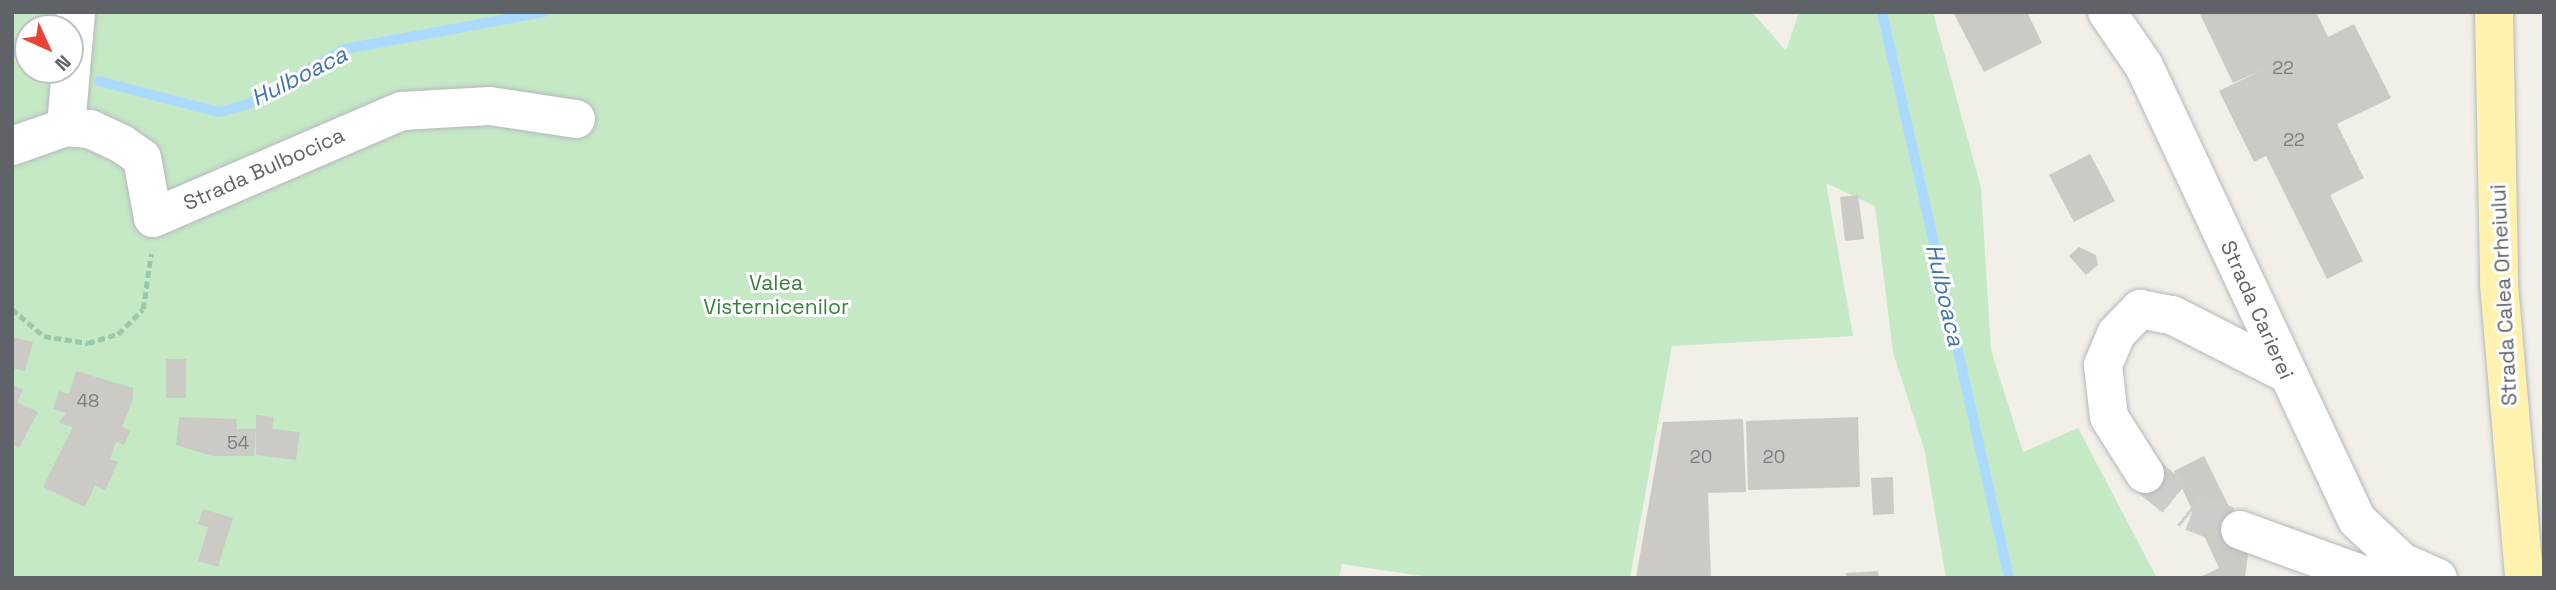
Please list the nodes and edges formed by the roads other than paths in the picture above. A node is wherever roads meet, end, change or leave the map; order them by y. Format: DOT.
graph roads {
  1 [pos="76,12"];
  2 [pos="2107,12"];
  3 [pos="2494,12"];
  4 [pos="576,118"];
  5 [pos="66,127"];
  6 [pos="12,146"];
  7 [pos="2284,372"];
  8 [pos="2145,474"];
  9 [pos="2240,530"];
  10 [pos="2372,578"];
  11 [pos="2438,578"];
  12 [pos="2524,578"];
  1 -- 5 [label="street"];
  2 -- 7 [label="street, Strada Carierei"];
  3 -- 12 [label="main road, Strada Calea Orheiului"];
  4 -- 5 [label="street, Strada Bulbocica"];
  5 -- 6 [label="street"];
  7 -- 8 [label="street"];
  7 -- 11 [label="street, Strada Carierei"];
  9 -- 10 [label="street"];
}
